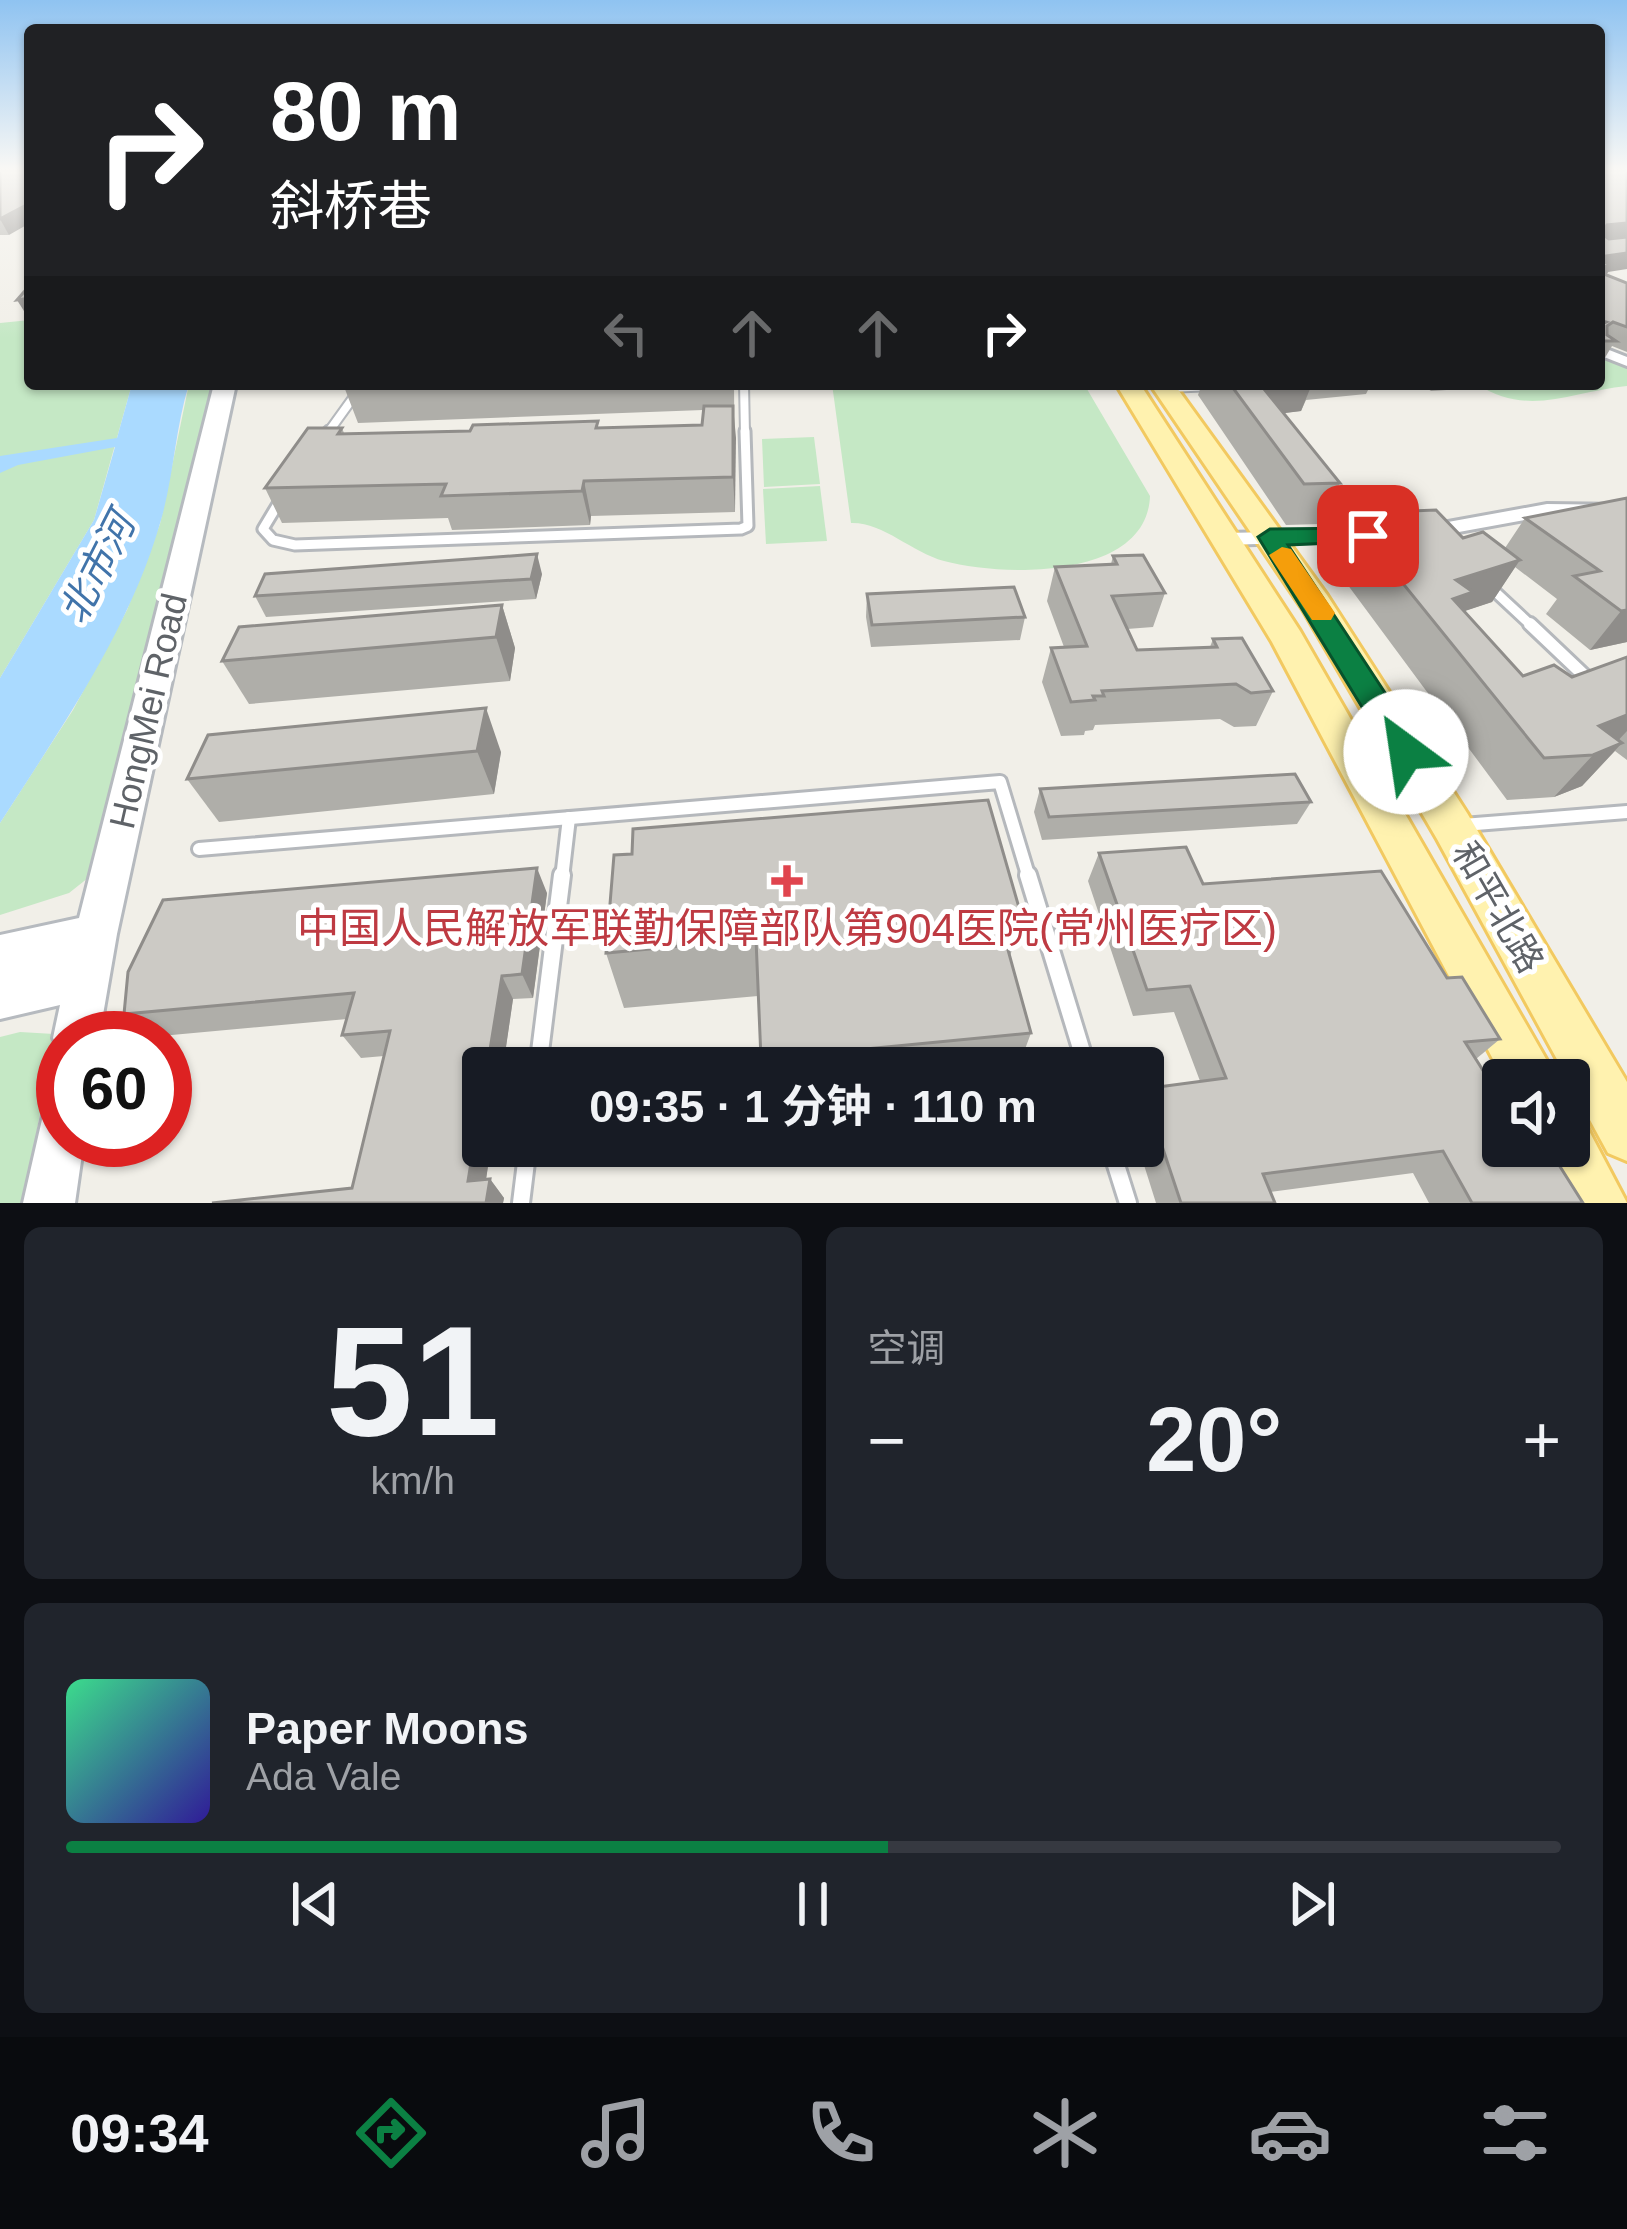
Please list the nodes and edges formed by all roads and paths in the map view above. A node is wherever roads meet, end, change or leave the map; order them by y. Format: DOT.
graph roads {
  1 [pos="224,390"];
  2 [pos="359,390"];
  3 [pos="744,390"];
  4 [pos="1154,390"];
  5 [pos="1156,390"];
  6 [pos="722,430"];
  7 [pos="746,430"];
  8 [pos="346,440"];
  9 [pos="295,478"];
  10 [pos="1627,511"];
  11 [pos="1431,532"];
  12 [pos="1270,537"];
  13 [pos="1226,538"];
  14 [pos="1447,547"];
  15 [pos="1480,578"];
  16 [pos="1594,686"];
  17 [pos="1627,812"];
  18 [pos="569,818"];
  19 [pos="1452,826"];
  20 [pos="199,849"];
  21 [pos="96,934"];
  22 [pos="0,956"];
  23 [pos="86,977"];
  24 [pos="0,997"];
  25 [pos="80,1011"];
  26 [pos="541,1047"];
  27 [pos="1081,1047"];
  28 [pos="1520,1059"];
  29 [pos="1627,1134"];
  30 [pos="55,1167"];
  31 [pos="525,1167"];
  32 [pos="1116,1167"];
  33 [pos="1580,1167"];
  34 [pos="49,1203"];
  35 [pos="521,1203"];
  36 [pos="1127,1203"];
  37 [pos="1600,1203"];
  1 -- 21 [label="street, HongMei Road"];
  2 -- 8 [label="lane"];
  3 -- 7 [label="lane"];
  4 -- 13 [label="main road, 和平北路"];
  5 -- 12 [label="main road, 和平北路"];
  6 -- 7 [label="lane"];
  7 -- 9 [label="lane"];
  10 -- 11 [label="street"];
  11 -- 12 [label="street"];
  11 -- 14 [label="lane"];
  12 -- 13 [label="street"];
  12 -- 19 [label="main road, 和平北路"];
  13 -- 28 [label="main road, 和平北路"];
  15 -- 16 [label="lane"];
  17 -- 19 [label="lane"];
  18 -- 20 [label="lane"];
  18 -- 26 [label="lane"];
  18 -- 27 [label="lane"];
  19 -- 29 [label="main road, 和平北路"];
  21 -- 22 [label="street"];
  21 -- 23 [label="street, HongMei Road"];
  23 -- 24 [label="street"];
  23 -- 25 [label="street, HongMei Road"];
  30 -- 34 [label="street"];
  31 -- 35 [label="lane"];
  32 -- 36 [label="lane"];
  33 -- 37 [label="main road"];
}
